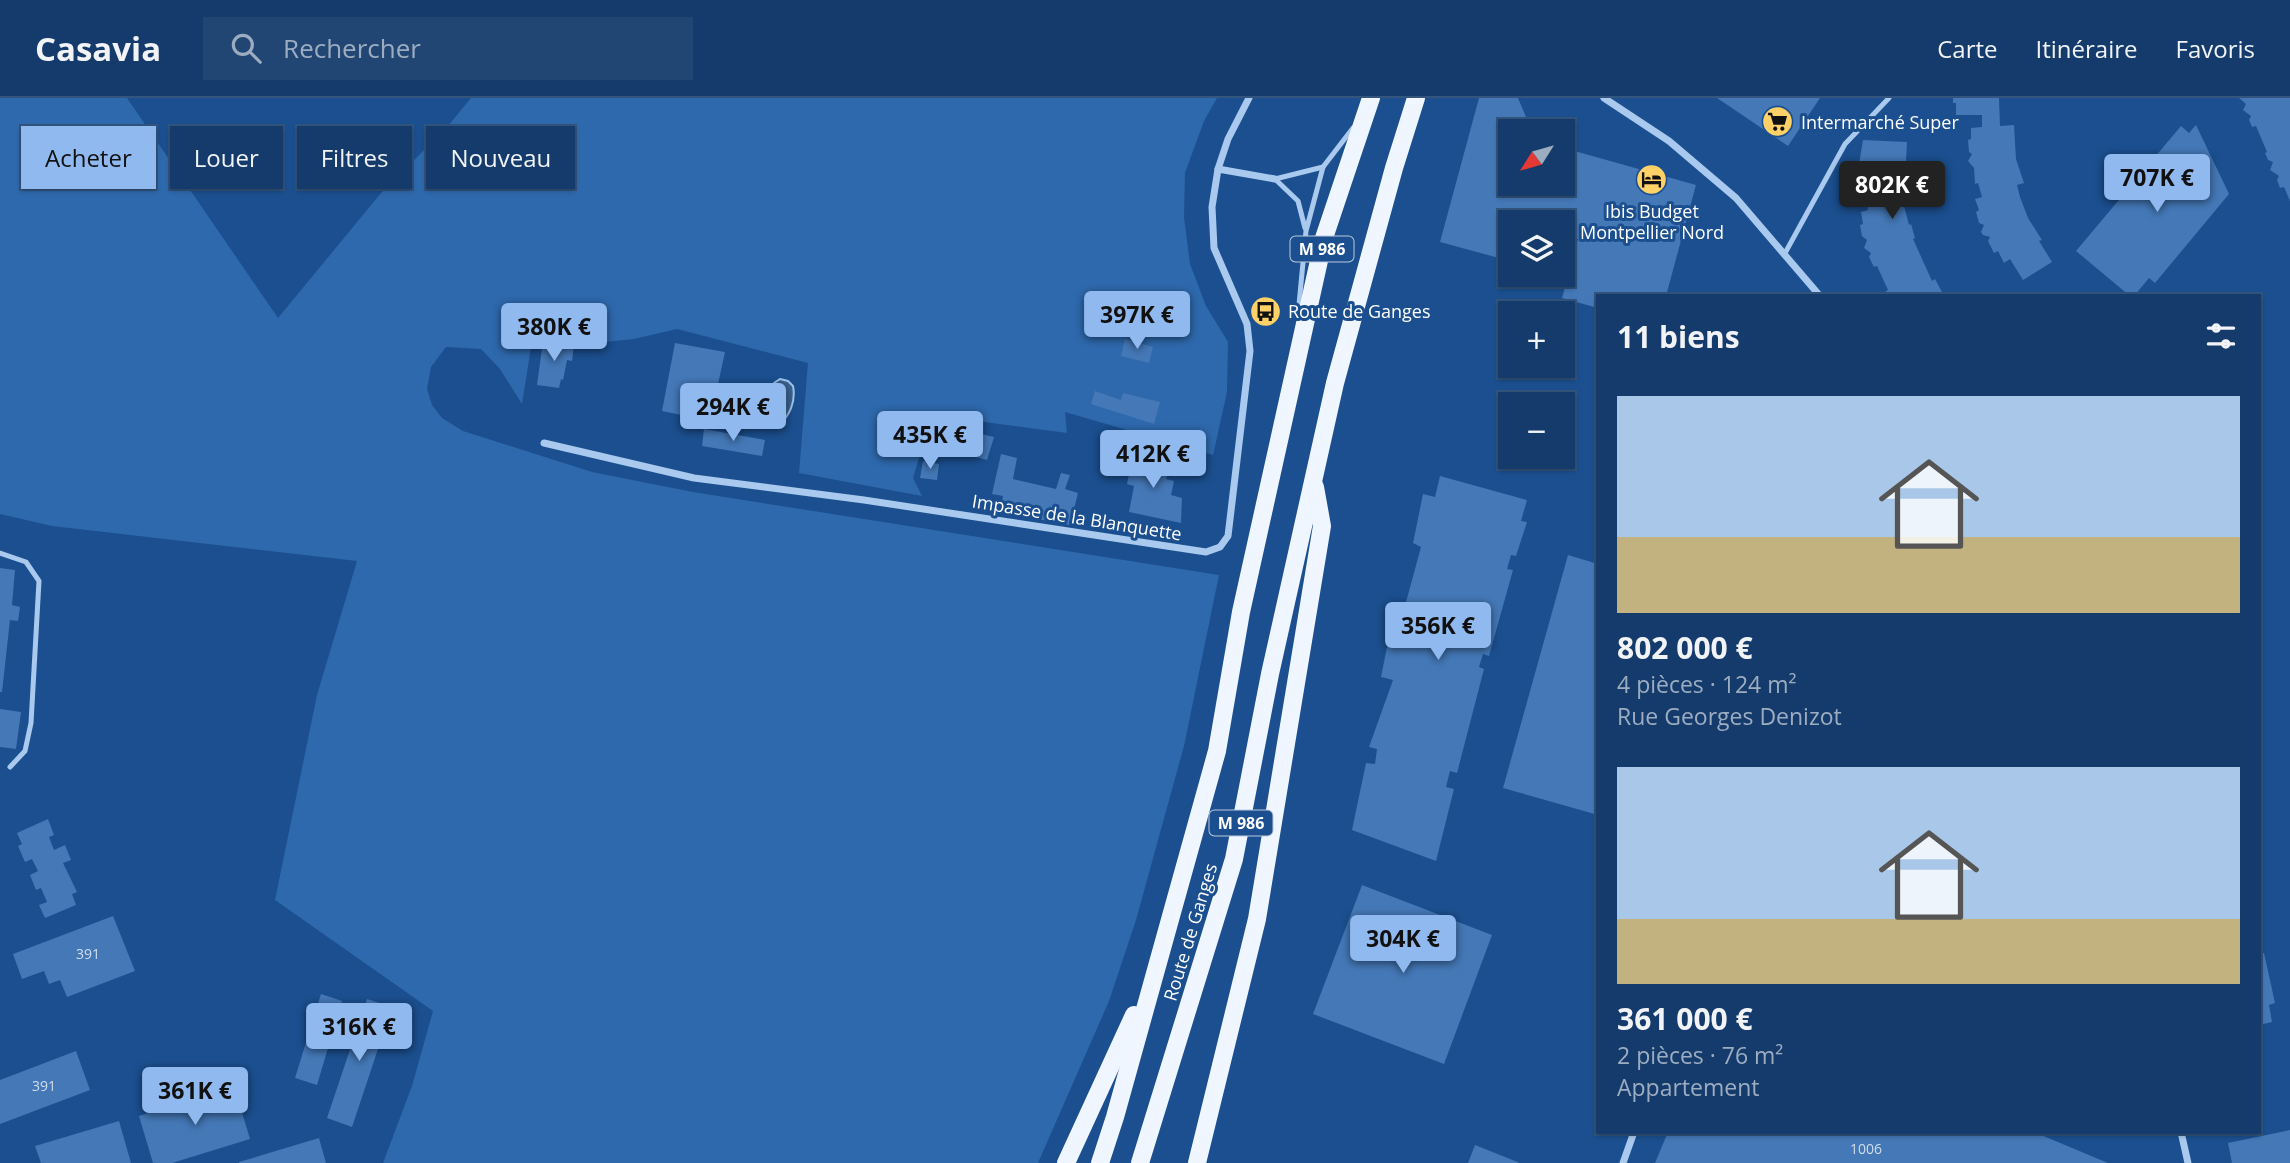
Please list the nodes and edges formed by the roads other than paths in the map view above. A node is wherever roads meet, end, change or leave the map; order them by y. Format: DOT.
graph roads {
  1 [pos="1249,98"];
  2 [pos="1416,98"];
  3 [pos="1604,98"];
  4 [pos="1889,98"];
  5 [pos="1368,106"];
  6 [pos="1323,167"];
  7 [pos="1218,169"];
  8 [pos="1275,179"];
  9 [pos="1306,231"];
  10 [pos="1784,255"];
  11 [pos="1818,294"];
  12 [pos="1291,389"];
  13 [pos="544,443"];
  14 [pos="1313,476"];
  15 [pos="0,553"];
  16 [pos="10,767"];
  17 [pos="1155,971"];
  18 [pos="1633,1134"];
  19 [pos="2181,1134"];
  20 [pos="1066,1163"];
  21 [pos="1100,1163"];
  22 [pos="1140,1163"];
  23 [pos="1198,1163"];
  24 [pos="1623,1163"];
  25 [pos="2188,1163"];
  1 -- 7 [label="street, Impasse de la Blanquette"];
  2 -- 14 [label="main road, Route de Ganges / M 986"];
  3 -- 10 [label="street"];
  4 -- 10 [label="lane"];
  5 -- 6 [label="lane"];
  5 -- 12 [label="main road, Route de Ganges / M 986"];
  6 -- 8 [label="lane"];
  6 -- 9 [label="lane"];
  7 -- 8 [label="street"];
  7 -- 13 [label="street, Impasse de la Blanquette"];
  8 -- 9 [label="lane"];
  9 -- 12 [label="lane"];
  10 -- 11 [label="street"];
  12 -- 17 [label="main road, Route de Ganges / M 986"];
  14 -- 22 [label="main road, Route de Ganges / M 986"];
  14 -- 23 [label="main road, M 986"];
  15 -- 16 [label="lane"];
  17 -- 20 [label="main road"];
  17 -- 21 [label="main road, Route de Ganges / M 986"];
  18 -- 24 [label="street"];
  19 -- 25 [label="street"];
}
